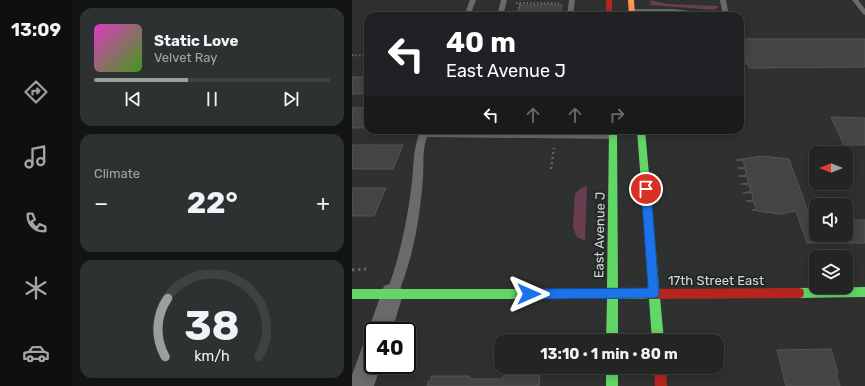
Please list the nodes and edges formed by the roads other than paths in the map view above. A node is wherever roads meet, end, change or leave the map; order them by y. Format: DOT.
graph roads {
  1 [pos="473,0"];
  2 [pos="504,0"];
  3 [pos="572,0"];
  4 [pos="609,0"];
  5 [pos="624,0"];
  6 [pos="631,0"];
  7 [pos="723,0"];
  8 [pos="855,0"];
  9 [pos="468,12"];
  10 [pos="501,12"];
  11 [pos="570,12"];
  12 [pos="609,12"];
  13 [pos="631,12"];
  14 [pos="632,12"];
  15 [pos="652,12"];
  16 [pos="681,12"];
  17 [pos="725,12"];
  18 [pos="865,14"];
  19 [pos="423,134"];
  20 [pos="613,134"];
  21 [pos="641,134"];
  22 [pos="865,292"];
  23 [pos="654,293"];
  24 [pos="352,294"];
  25 [pos="392,294"];
  26 [pos="611,294"];
  27 [pos="383,322"];
  28 [pos="612,334"];
  29 [pos="657,334"];
  30 [pos="365,374"];
  31 [pos="612,374"];
  32 [pos="660,374"];
  33 [pos="361,386"];
  34 [pos="612,386"];
  35 [pos="661,386"];
  1 -- 9 [label="lane"];
  2 -- 10 [label="lane"];
  3 -- 11 [label="lane"];
  4 -- 12 [label="main road"];
  5 -- 13 [label="main road"];
  6 -- 14 [label="main road"];
  7 -- 17 [label="lane"];
  8 -- 18 [label="lane"];
  15 -- 16 [label="lane"];
  19 -- 25 [label="lane"];
  20 -- 26 [label="main road, East Avenue J"];
  21 -- 23 [label="main road"];
  22 -- 23 [label="main road, 17th Street East"];
  23 -- 26 [label="main road, 17th Street East"];
  23 -- 29 [label="main road"];
  24 -- 25 [label="main road, 17th Street East"];
  25 -- 26 [label="main road, 17th Street East"];
  25 -- 27 [label="street"];
  26 -- 28 [label="main road, East Avenue J"];
  30 -- 33 [label="street"];
  31 -- 34 [label="main road"];
  32 -- 35 [label="main road"];
}
